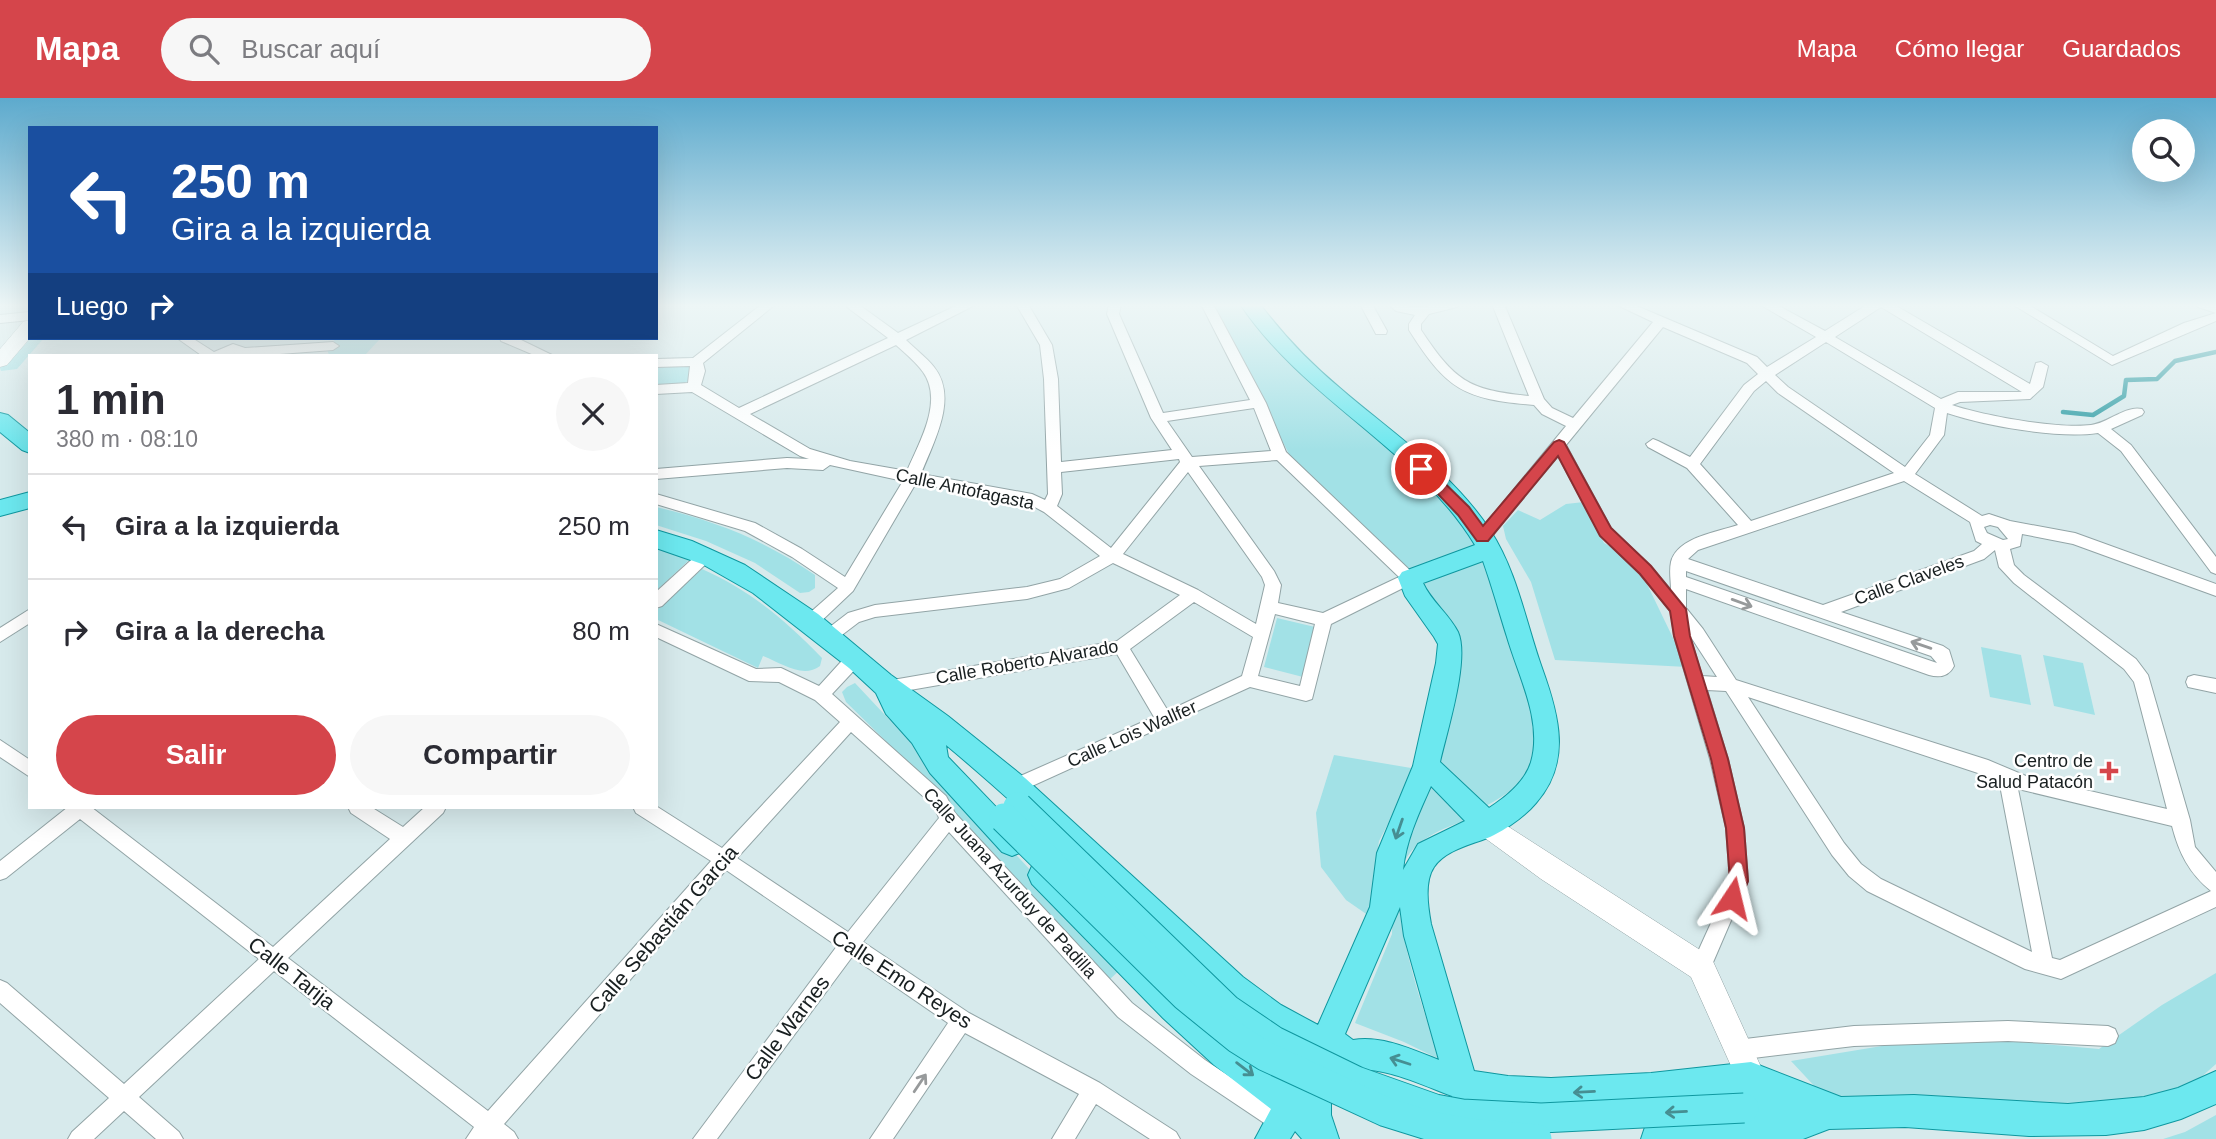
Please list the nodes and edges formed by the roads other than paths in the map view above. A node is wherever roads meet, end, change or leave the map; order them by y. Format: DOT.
graph roads {
  1 [pos="708,353"];
  2 [pos="869,353"];
  3 [pos="912,353"];
  4 [pos="1047,353"];
  5 [pos="1130,353"];
  6 [pos="1233,353"];
  7 [pos="1292,353"];
  8 [pos="1429,353"];
  9 [pos="1519,353"];
  10 [pos="1635,353"];
  11 [pos="1735,353"];
  12 [pos="1801,353"];
  13 [pos="1852,353"];
  14 [pos="1966,353"];
  15 [pos="2098,353"];
  16 [pos="2131,353"];
  17 [pos="696,362"];
  18 [pos="658,363"];
  19 [pos="2041,366"];
  20 [pos="1768,373"];
  21 [pos="694,387"];
  22 [pos="658,390"];
  23 [pos="2031,391"];
  24 [pos="1538,401"];
  25 [pos="1259,403"];
  26 [pos="1942,407"];
  27 [pos="2137,412"];
  28 [pos="738,414"];
  29 [pos="1158,418"];
  30 [pos="0,420"];
  31 [pos="1575,425"];
  32 [pos="2101,428"];
  33 [pos="28,443"];
  34 [pos="1653,444"];
  35 [pos="1559,445"];
  36 [pos="1280,454"];
  37 [pos="1185,458"];
  38 [pos="1692,464"];
  39 [pos="850,466"];
  40 [pos="1054,468"];
  41 [pos="658,474"];
  42 [pos="1905,475"];
  43 [pos="912,478"];
  44 [pos="658,500"];
  45 [pos="28,501"];
  46 [pos="0,508"];
  47 [pos="1049,508"];
  48 [pos="1979,522"];
  49 [pos="2008,526"];
  50 [pos="1748,527"];
  51 [pos="658,540"];
  52 [pos="1486,543"];
  53 [pos="1997,545"];
  54 [pos="705,556"];
  55 [pos="1113,556"];
  56 [pos="1679,562"];
  57 [pos="2216,568"];
  58 [pos="1410,578"];
  59 [pos="1678,580"];
  60 [pos="848,587"];
  61 [pos="2216,590"];
  62 [pos="1193,594"];
  63 [pos="658,600"];
  64 [pos="1269,607"];
  65 [pos="1678,609"];
  66 [pos="1822,611"];
  67 [pos="28,616"];
  68 [pos="1324,620"];
  69 [pos="819,629"];
  70 [pos="658,631"];
  71 [pos="1262,635"];
  72 [pos="0,636"];
  73 [pos="1121,647"];
  74 [pos="855,658"];
  75 [pos="1249,680"];
  76 [pos="1695,682"];
  77 [pos="2194,682"];
  78 [pos="1729,684"];
  79 [pos="2216,686"];
  80 [pos="887,687"];
  81 [pos="821,695"];
  82 [pos="1165,720"];
  83 [pos="851,721"];
  84 [pos="932,732"];
  85 [pos="0,747"];
  86 [pos="1426,766"];
  87 [pos="28,768"];
  88 [pos="2007,776"];
  89 [pos="1012,803"];
  90 [pos="77,809"];
  91 [pos="82,809"];
  92 [pos="361,809"];
  93 [pos="435,809"];
  94 [pos="645,809"];
  95 [pos="949,819"];
  96 [pos="2181,820"];
  97 [pos="1487,825"];
  98 [pos="403,837"];
  99 [pos="724,859"];
  100 [pos="0,872"];
  101 [pos="2216,885"];
  102 [pos="2216,898"];
  103 [pos="1385,907"];
  104 [pos="849,945"];
  105 [pos="1422,948"];
  106 [pos="274,959"];
  107 [pos="2044,965"];
  108 [pos="1701,967"];
  109 [pos="0,990"];
  110 [pos="1352,1013"];
  111 [pos="962,1020"];
  112 [pos="1437,1035"];
  113 [pos="2108,1036"];
  114 [pos="1464,1085"];
  115 [pos="2216,1087"];
  116 [pos="1093,1090"];
  117 [pos="1747,1093"];
  118 [pos="1301,1096"];
  119 [pos="125,1097"];
  120 [pos="1841,1113"];
  121 [pos="483,1133"];
  122 [pos="1324,1138"];
  123 [pos="79,1139"];
  124 [pos="172,1139"];
  125 [pos="507,1139"];
  126 [pos="704,1139"];
  127 [pos="881,1139"];
  128 [pos="1063,1139"];
  129 [pos="1169,1139"];
  130 [pos="1477,1139"];
  131 [pos="1537,1139"];
  132 [pos="1657,1139"];
  133 [pos="1790,1139"];
  1 -- 17 [label="street"];
  2 -- 28 [label="street"];
  3 -- 43 [label="street"];
  4 -- 40 [label="street"];
  5 -- 29 [label="street"];
  6 -- 25 [label="street"];
  7 -- 52 [label="main road"];
  8 -- 24 [label="street"];
  9 -- 24 [label="street"];
  10 -- 31 [label="street"];
  11 -- 20 [label="street"];
  12 -- 20 [label="street"];
  13 -- 26 [label="street"];
  14 -- 23 [label="street"];
  15 -- 16 [label="street"];
  17 -- 18 [label="street"];
  17 -- 21 [label="street"];
  19 -- 23 [label="street"];
  20 -- 38 [label="street"];
  20 -- 42 [label="street"];
  21 -- 22 [label="street"];
  21 -- 28 [label="street, Calle Antofagasta"];
  23 -- 26 [label="street"];
  24 -- 31 [label="street"];
  25 -- 29 [label="street"];
  25 -- 36 [label="street"];
  26 -- 32 [label="street"];
  26 -- 42 [label="street"];
  27 -- 32 [label="street"];
  28 -- 39 [label="street, Calle Antofagasta"];
  29 -- 37 [label="street"];
  30 -- 33 [label="main road"];
  31 -- 35 [label="street"];
  32 -- 57 [label="street"];
  34 -- 38 [label="street"];
  35 -- 52 [label="street"];
  35 -- 65 [label="street"];
  36 -- 37 [label="street"];
  36 -- 58 [label="street"];
  37 -- 40 [label="street"];
  37 -- 55 [label="street"];
  37 -- 64 [label="street"];
  38 -- 50 [label="street"];
  39 -- 41 [label="street"];
  39 -- 43 [label="street, Calle Antofagasta"];
  40 -- 47 [label="street"];
  42 -- 48 [label="street"];
  42 -- 50 [label="street"];
  43 -- 47 [label="street, Calle Antofagasta"];
  43 -- 60 [label="street"];
  44 -- 60 [label="street"];
  45 -- 46 [label="main road"];
  47 -- 55 [label="street, Calle Antofagasta"];
  48 -- 49 [label="street"];
  48 -- 53 [label="street"];
  49 -- 53 [label="street"];
  49 -- 61 [label="street"];
  50 -- 56 [label="street"];
  51 -- 54 [label="main road"];
  52 -- 58 [label="main road"];
  52 -- 97 [label="main road"];
  53 -- 66 [label="street, Calle Claveles"];
  53 -- 96 [label="street"];
  54 -- 63 [label="street"];
  54 -- 69 [label="main road"];
  55 -- 62 [label="street, Calle Antofagasta"];
  55 -- 69 [label="street"];
  56 -- 59 [label="street"];
  56 -- 66 [label="street"];
  58 -- 68 [label="street"];
  58 -- 86 [label="main road"];
  59 -- 65 [label="street"];
  59 -- 66 [label="street, one-way"];
  60 -- 69 [label="street"];
  62 -- 71 [label="street, Calle Antofagasta"];
  62 -- 73 [label="street, Calle Roberto Alvarado"];
  64 -- 68 [label="street"];
  64 -- 71 [label="street"];
  65 -- 76 [label="street"];
  65 -- 78 [label="street"];
  67 -- 72 [label="street"];
  68 -- 75 [label="street"];
  69 -- 74 [label="main road"];
  70 -- 81 [label="street, Calle Juana Azurduy de Padilla"];
  71 -- 75 [label="street"];
  73 -- 80 [label="street, Calle Roberto Alvarado"];
  73 -- 82 [label="street"];
  74 -- 80 [label="main road"];
  74 -- 81 [label="street"];
  75 -- 82 [label="street, Calle Lois Wallfer"];
  76 -- 78 [label="street"];
  76 -- 108 [label="street"];
  77 -- 79 [label="street"];
  78 -- 88 [label="street"];
  78 -- 107 [label="street"];
  80 -- 84 [label="main road"];
  81 -- 83 [label="street, Calle Juana Azurduy de Padilla"];
  82 -- 89 [label="street, Calle Lois Wallfer"];
  83 -- 95 [label="street, Calle Juana Azurduy de Padilla"];
  83 -- 99 [label="street, Calle Sebastián Garcia"];
  84 -- 89 [label="main road"];
  84 -- 118 [label="main road, one-way"];
  85 -- 87 [label="street"];
  86 -- 97 [label="main road"];
  86 -- 103 [label="main road, one-way"];
  88 -- 96 [label="street"];
  88 -- 107 [label="street"];
  117 -- 89 [label="main road, one-way, bridge"];
  89 -- 118 [label="main road"];
  89 -- 131 [label="main road, bridge"];
  90 -- 100 [label="street"];
  91 -- 106 [label="street, Calle Tarija"];
  92 -- 98 [label="street"];
  93 -- 98 [label="street"];
  94 -- 99 [label="street, Calle Emo Reyes"];
  95 -- 104 [label="street, Calle Warnes"];
  95 -- 118 [label="street, Calle Juana Azurduy de Padilla"];
  96 -- 101 [label="street"];
  97 -- 105 [label="main road"];
  97 -- 108 [label="main road"];
  98 -- 106 [label="street"];
  99 -- 104 [label="street, Calle Emo Reyes"];
  99 -- 121 [label="street, Calle Sebastián Garcia"];
  102 -- 107 [label="street"];
  103 -- 110 [label="main road"];
  103 -- 118 [label="main road"];
  104 -- 111 [label="street, Calle Emo Reyes"];
  104 -- 126 [label="street, Calle Warnes"];
  105 -- 112 [label="street"];
  105 -- 114 [label="main road"];
  106 -- 119 [label="street"];
  106 -- 121 [label="street, Calle Tarija"];
  108 -- 117 [label="main road"];
  109 -- 119 [label="street"];
  111 -- 116 [label="street, Calle Emo Reyes"];
  127 -- 111 [label="street, one-way"];
  113 -- 117 [label="street"];
  117 -- 114 [label="main road, one-way"];
  114 -- 118 [label="main road, one-way"];
  114 -- 130 [label="main road"];
  115 -- 120 [label="main road"];
  116 -- 128 [label="street"];
  116 -- 129 [label="street, Calle Emo Reyes"];
  117 -- 120 [label="main road"];
  117 -- 120 [label="main road"];
  117 -- 132 [label="main road"];
  118 -- 122 [label="main road"];
  119 -- 123 [label="street"];
  119 -- 124 [label="street"];
  120 -- 133 [label="main road"];
  121 -- 125 [label="street, Calle Tarija"];
}
